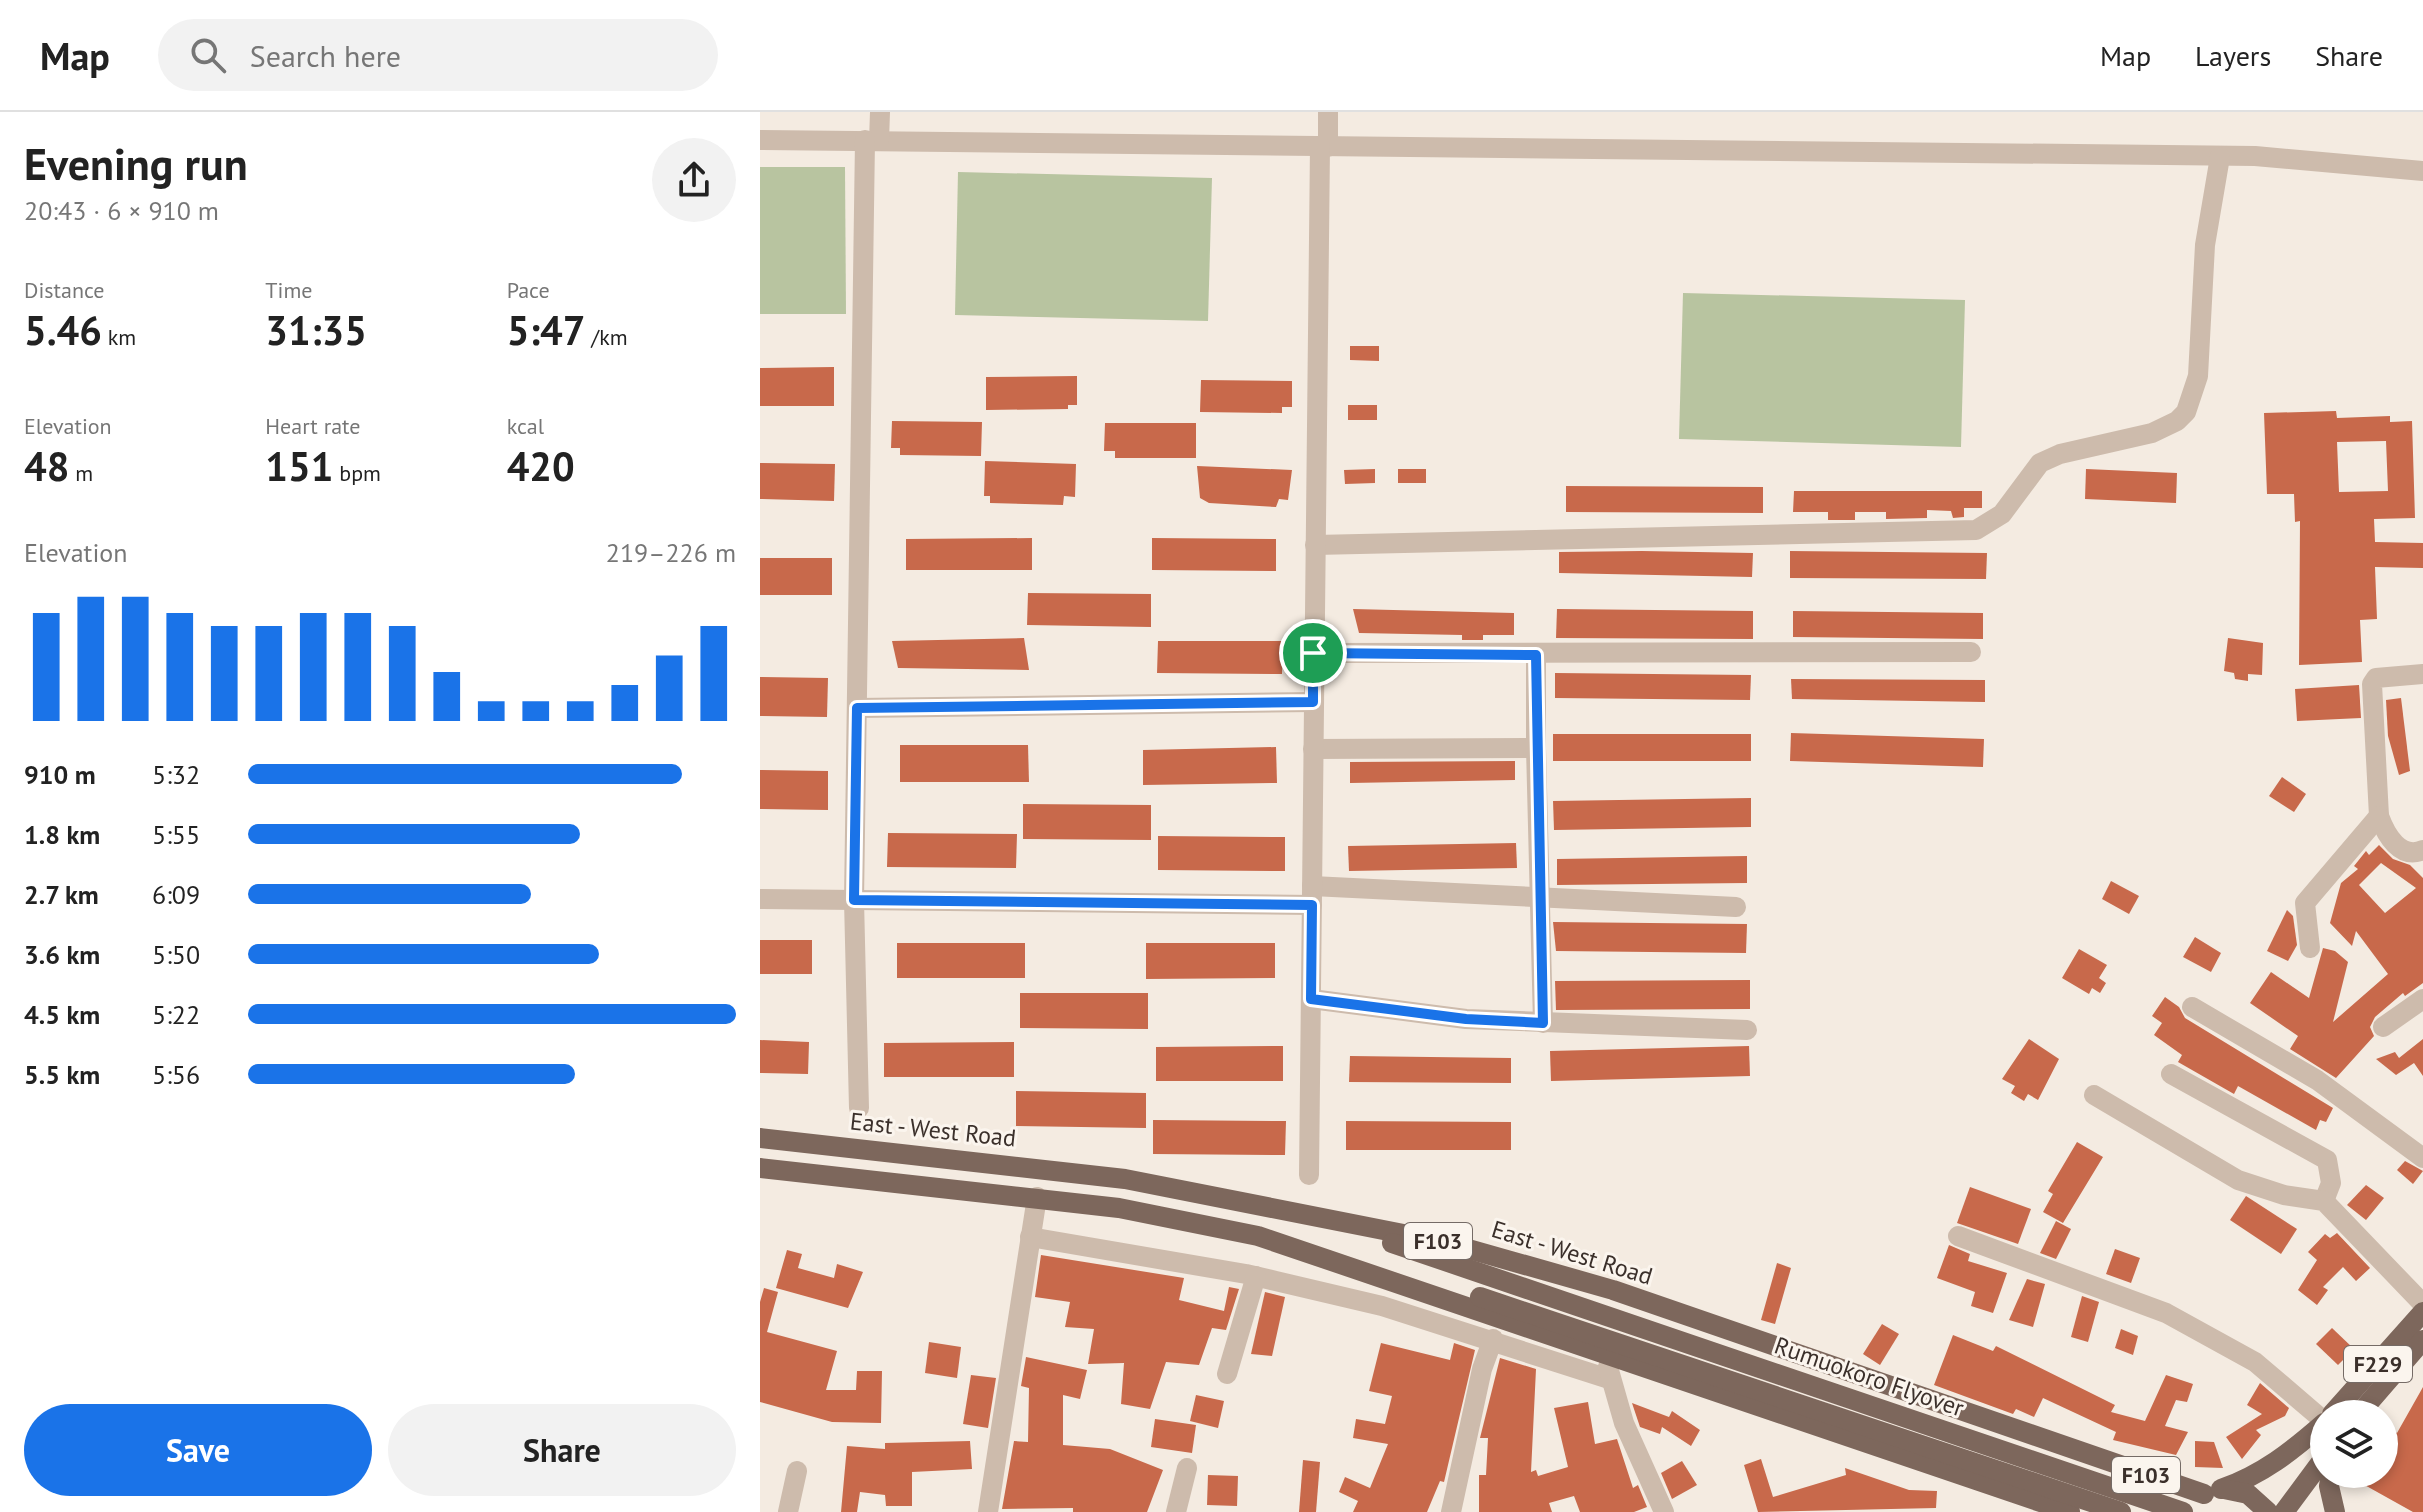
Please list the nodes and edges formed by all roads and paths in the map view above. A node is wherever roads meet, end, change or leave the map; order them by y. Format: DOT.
graph roads {
  1 [pos="880,112"];
  2 [pos="1328,112"];
  3 [pos="760,140"];
  4 [pos="872,140"];
  5 [pos="1324,146"];
  6 [pos="2220,157"];
  7 [pos="2423,171"];
  8 [pos="1315,545"];
  9 [pos="1971,652"];
  10 [pos="1313,653"];
  11 [pos="1536,655"];
  12 [pos="2423,674"];
  13 [pos="1313,702"];
  14 [pos="857,708"];
  15 [pos="1536,748"];
  16 [pos="1313,749"];
  17 [pos="2379,816"];
  18 [pos="2423,850"];
  19 [pos="1312,895"];
  20 [pos="1543,897"];
  21 [pos="760,899"];
  22 [pos="854,900"];
  23 [pos="1736,907"];
  24 [pos="2310,948"];
  25 [pos="1311,999"];
  26 [pos="2423,999"];
  27 [pos="2192,1007"];
  28 [pos="1543,1023"];
  29 [pos="2383,1027"];
  30 [pos="1747,1030"];
  31 [pos="2171,1074"];
  32 [pos="2094,1095"];
  33 [pos="859,1108"];
  34 [pos="760,1138"];
  35 [pos="2423,1158"];
  36 [pos="760,1168"];
  37 [pos="1309,1175"];
  38 [pos="1037,1197"];
  39 [pos="2324,1201"];
  40 [pos="1310,1215"];
  41 [pos="1958,1236"];
  42 [pos="1030,1237"];
  43 [pos="1295,1246"];
  44 [pos="1256,1276"];
  45 [pos="2423,1304"];
  46 [pos="2423,1312"];
  47 [pos="1493,1339"];
  48 [pos="2423,1340"];
  49 [pos="1607,1356"];
  50 [pos="1227,1374"];
  51 [pos="1609,1379"];
  52 [pos="2344,1400"];
  53 [pos="2371,1400"];
  54 [pos="2310,1410"];
  55 [pos="2310,1434"];
  56 [pos="1187,1468"];
  57 [pos="797,1471"];
  58 [pos="2310,1477"];
  59 [pos="2329,1488"];
  60 [pos="2213,1492"];
  61 [pos="788,1512"];
  62 [pos="988,1512"];
  63 [pos="1176,1512"];
  64 [pos="1451,1512"];
  65 [pos="1664,1512"];
  66 [pos="2038,1512"];
  67 [pos="2069,1512"];
  68 [pos="2121,1512"];
  69 [pos="2185,1512"];
  70 [pos="2268,1512"];
  71 [pos="2284,1512"];
  72 [pos="2335,1512"];
  1 -- 4 [label="street"];
  2 -- 5 [label="street"];
  3 -- 4 [label="street"];
  4 -- 5 [label="street"];
  4 -- 14 [label="street"];
  5 -- 6 [label="street"];
  5 -- 8 [label="street"];
  6 -- 7 [label="street"];
  6 -- 8 [label="street"];
  8 -- 10 [label="street"];
  9 -- 11 [label="street"];
  10 -- 11 [label="street"];
  10 -- 13 [label="street"];
  11 -- 15 [label="street"];
  12 -- 17 [label="street"];
  13 -- 14 [label="street"];
  13 -- 16 [label="street"];
  14 -- 22 [label="street"];
  15 -- 16 [label="street"];
  15 -- 20 [label="street"];
  16 -- 19 [label="street"];
  17 -- 18 [label="street"];
  17 -- 24 [label="street"];
  19 -- 20 [label="street"];
  19 -- 22 [label="street"];
  19 -- 25 [label="street"];
  20 -- 23 [label="street"];
  20 -- 28 [label="street"];
  21 -- 22 [label="street"];
  22 -- 33 [label="street"];
  25 -- 28 [label="street"];
  25 -- 37 [label="street"];
  26 -- 29 [label="street"];
  27 -- 35 [label="street"];
  28 -- 30 [label="street"];
  31 -- 39 [label="street"];
  32 -- 39 [label="street"];
  34 -- 40 [label="main road, East - West Road / F103"];
  36 -- 38 [label="main road, F103"];
  38 -- 42 [label="street"];
  38 -- 43 [label="main road, F103"];
  39 -- 45 [label="street"];
  40 -- 60 [label="main road, East - West Road / F103"];
  40 -- 69 [label="main road, Rumuokoro Flyover"];
  41 -- 54 [label="street"];
  42 -- 44 [label="street"];
  42 -- 62 [label="street"];
  43 -- 49 [label="main road, F103"];
  43 -- 68 [label="main road, Rumuokoro Flyover"];
  44 -- 47 [label="street"];
  44 -- 50 [label="street"];
  46 -- 52 [label="main road, F229"];
  47 -- 51 [label="street"];
  47 -- 64 [label="street"];
  48 -- 53 [label="main road, F229"];
  49 -- 51 [label="street"];
  49 -- 67 [label="main road, F103"];
  51 -- 65 [label="street"];
  55 -- 60 [label="main road"];
  56 -- 63 [label="street"];
  57 -- 61 [label="street"];
  58 -- 71 [label="main road"];
  59 -- 72 [label="main road"];
  60 -- 69 [label="main road"];
  60 -- 70 [label="main road, East - West Road"];
  66 -- 67 [label="street"];
}
